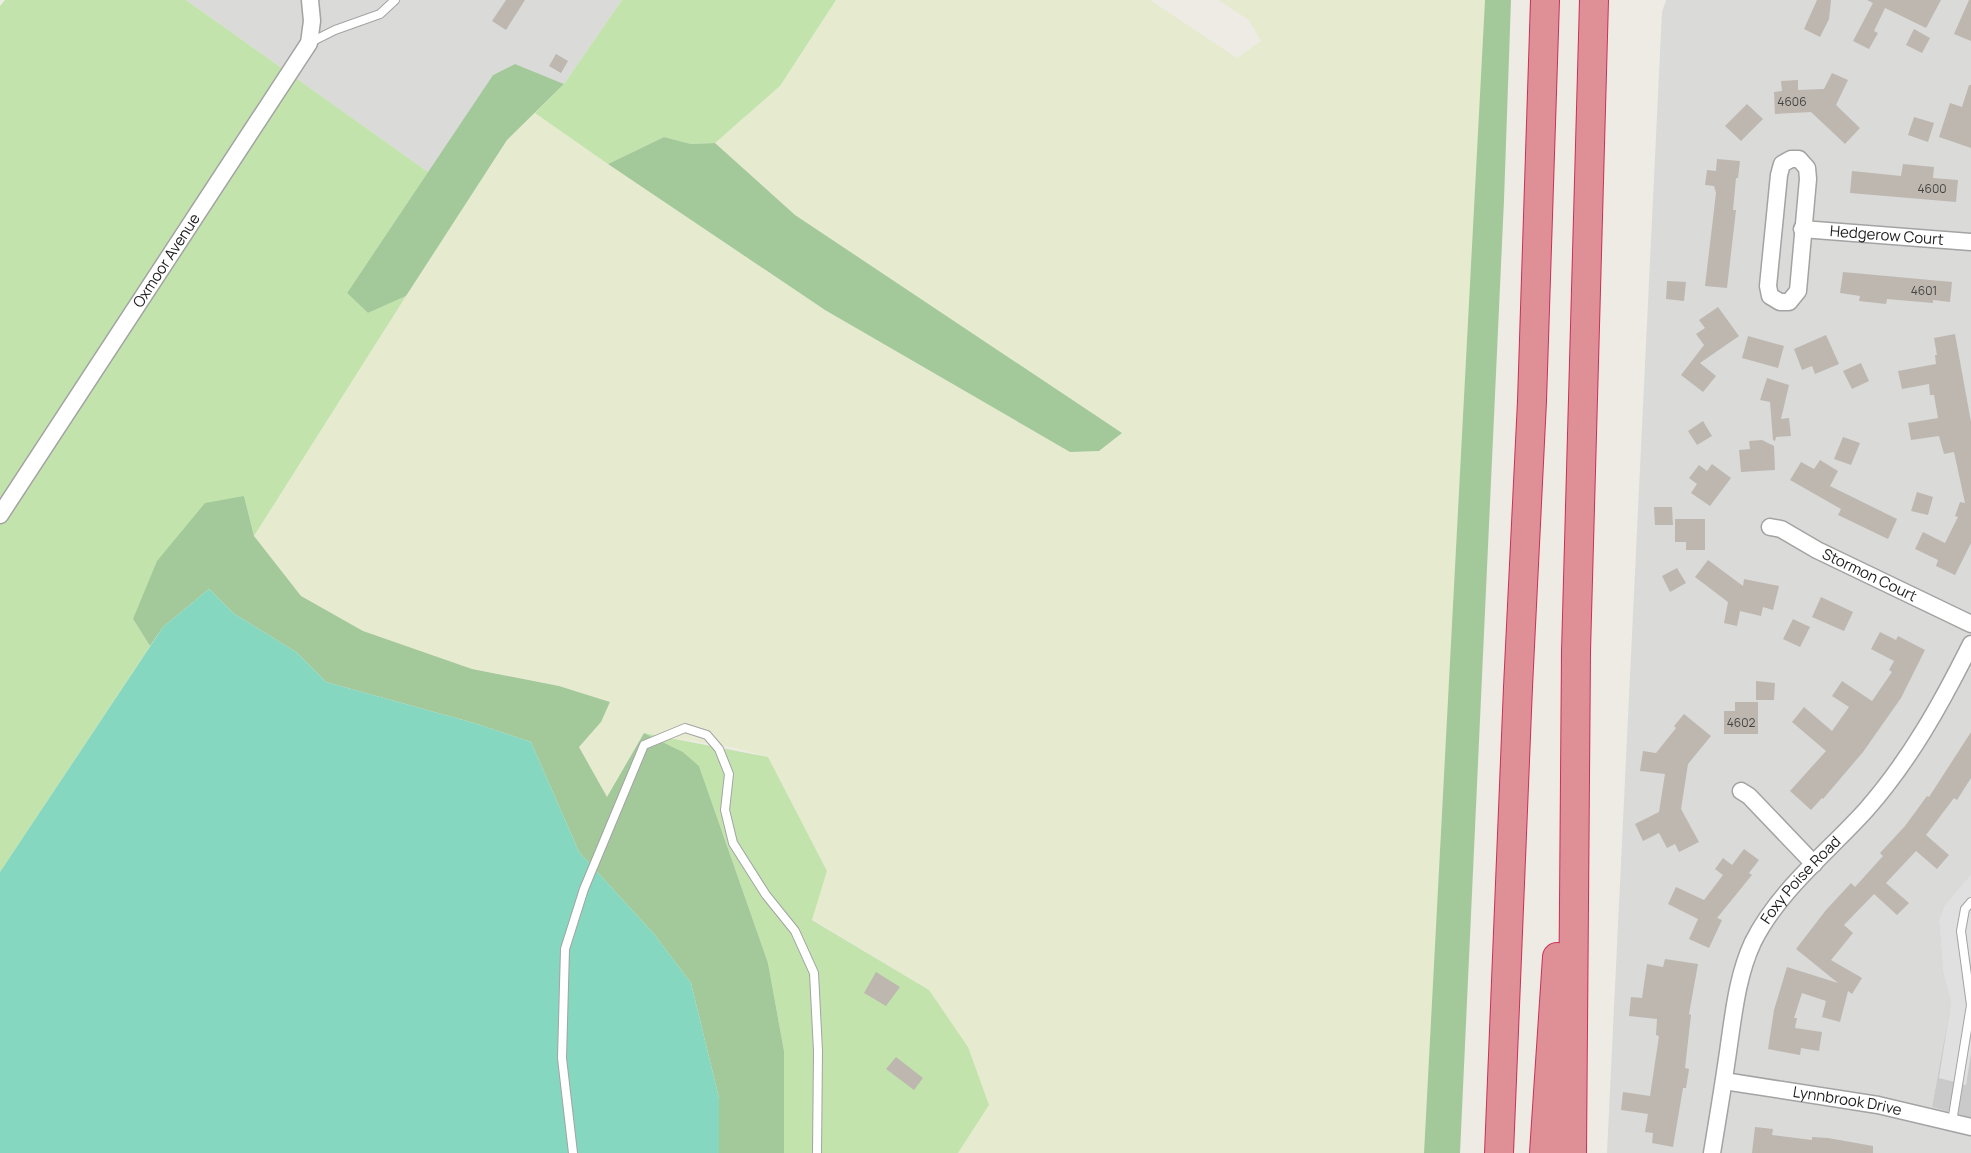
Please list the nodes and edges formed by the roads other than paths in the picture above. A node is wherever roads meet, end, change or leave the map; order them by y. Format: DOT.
graph roads {
  1 [pos="310,0"];
  2 [pos="395,0"];
  3 [pos="1546,0"];
  4 [pos="1594,0"];
  5 [pos="309,43"];
  6 [pos="1802,228"];
  7 [pos="1971,242"];
  8 [pos="0,516"];
  9 [pos="1770,527"];
  10 [pos="1971,624"];
  11 [pos="1971,644"];
  12 [pos="1576,652"];
  13 [pos="1741,791"];
  14 [pos="1814,864"];
  15 [pos="1971,902"];
  16 [pos="1969,1028"];
  17 [pos="1724,1081"];
  18 [pos="1952,1122"];
  19 [pos="1971,1128"];
  20 [pos="573,1153"];
  21 [pos="817,1153"];
  22 [pos="1499,1153"];
  23 [pos="1544,1153"];
  24 [pos="1572,1153"];
  25 [pos="1712,1153"];
  1 -- 5 [label="street, Oxmoor Avenue"];
  2 -- 5 [label="lane"];
  3 -- 22 [label="highway"];
  4 -- 12 [label="highway"];
  5 -- 8 [label="street, Oxmoor Avenue"];
  6 -- 6 [label="street"];
  6 -- 7 [label="street, Hedgerow Court"];
  9 -- 10 [label="street, Stormon Court"];
  11 -- 14 [label="street, Foxy Poise Road"];
  12 -- 23 [label="highway"];
  12 -- 24 [label="highway"];
  13 -- 14 [label="street"];
  14 -- 17 [label="street, Foxy Poise Road"];
  15 -- 16 [label="lane"];
  16 -- 18 [label="lane"];
  17 -- 18 [label="street, Lynnbrook Drive"];
  17 -- 25 [label="street, Foxy Poise Road"];
  18 -- 19 [label="street, Lynnbrook Drive"];
  20 -- 21 [label="lane"];
}
